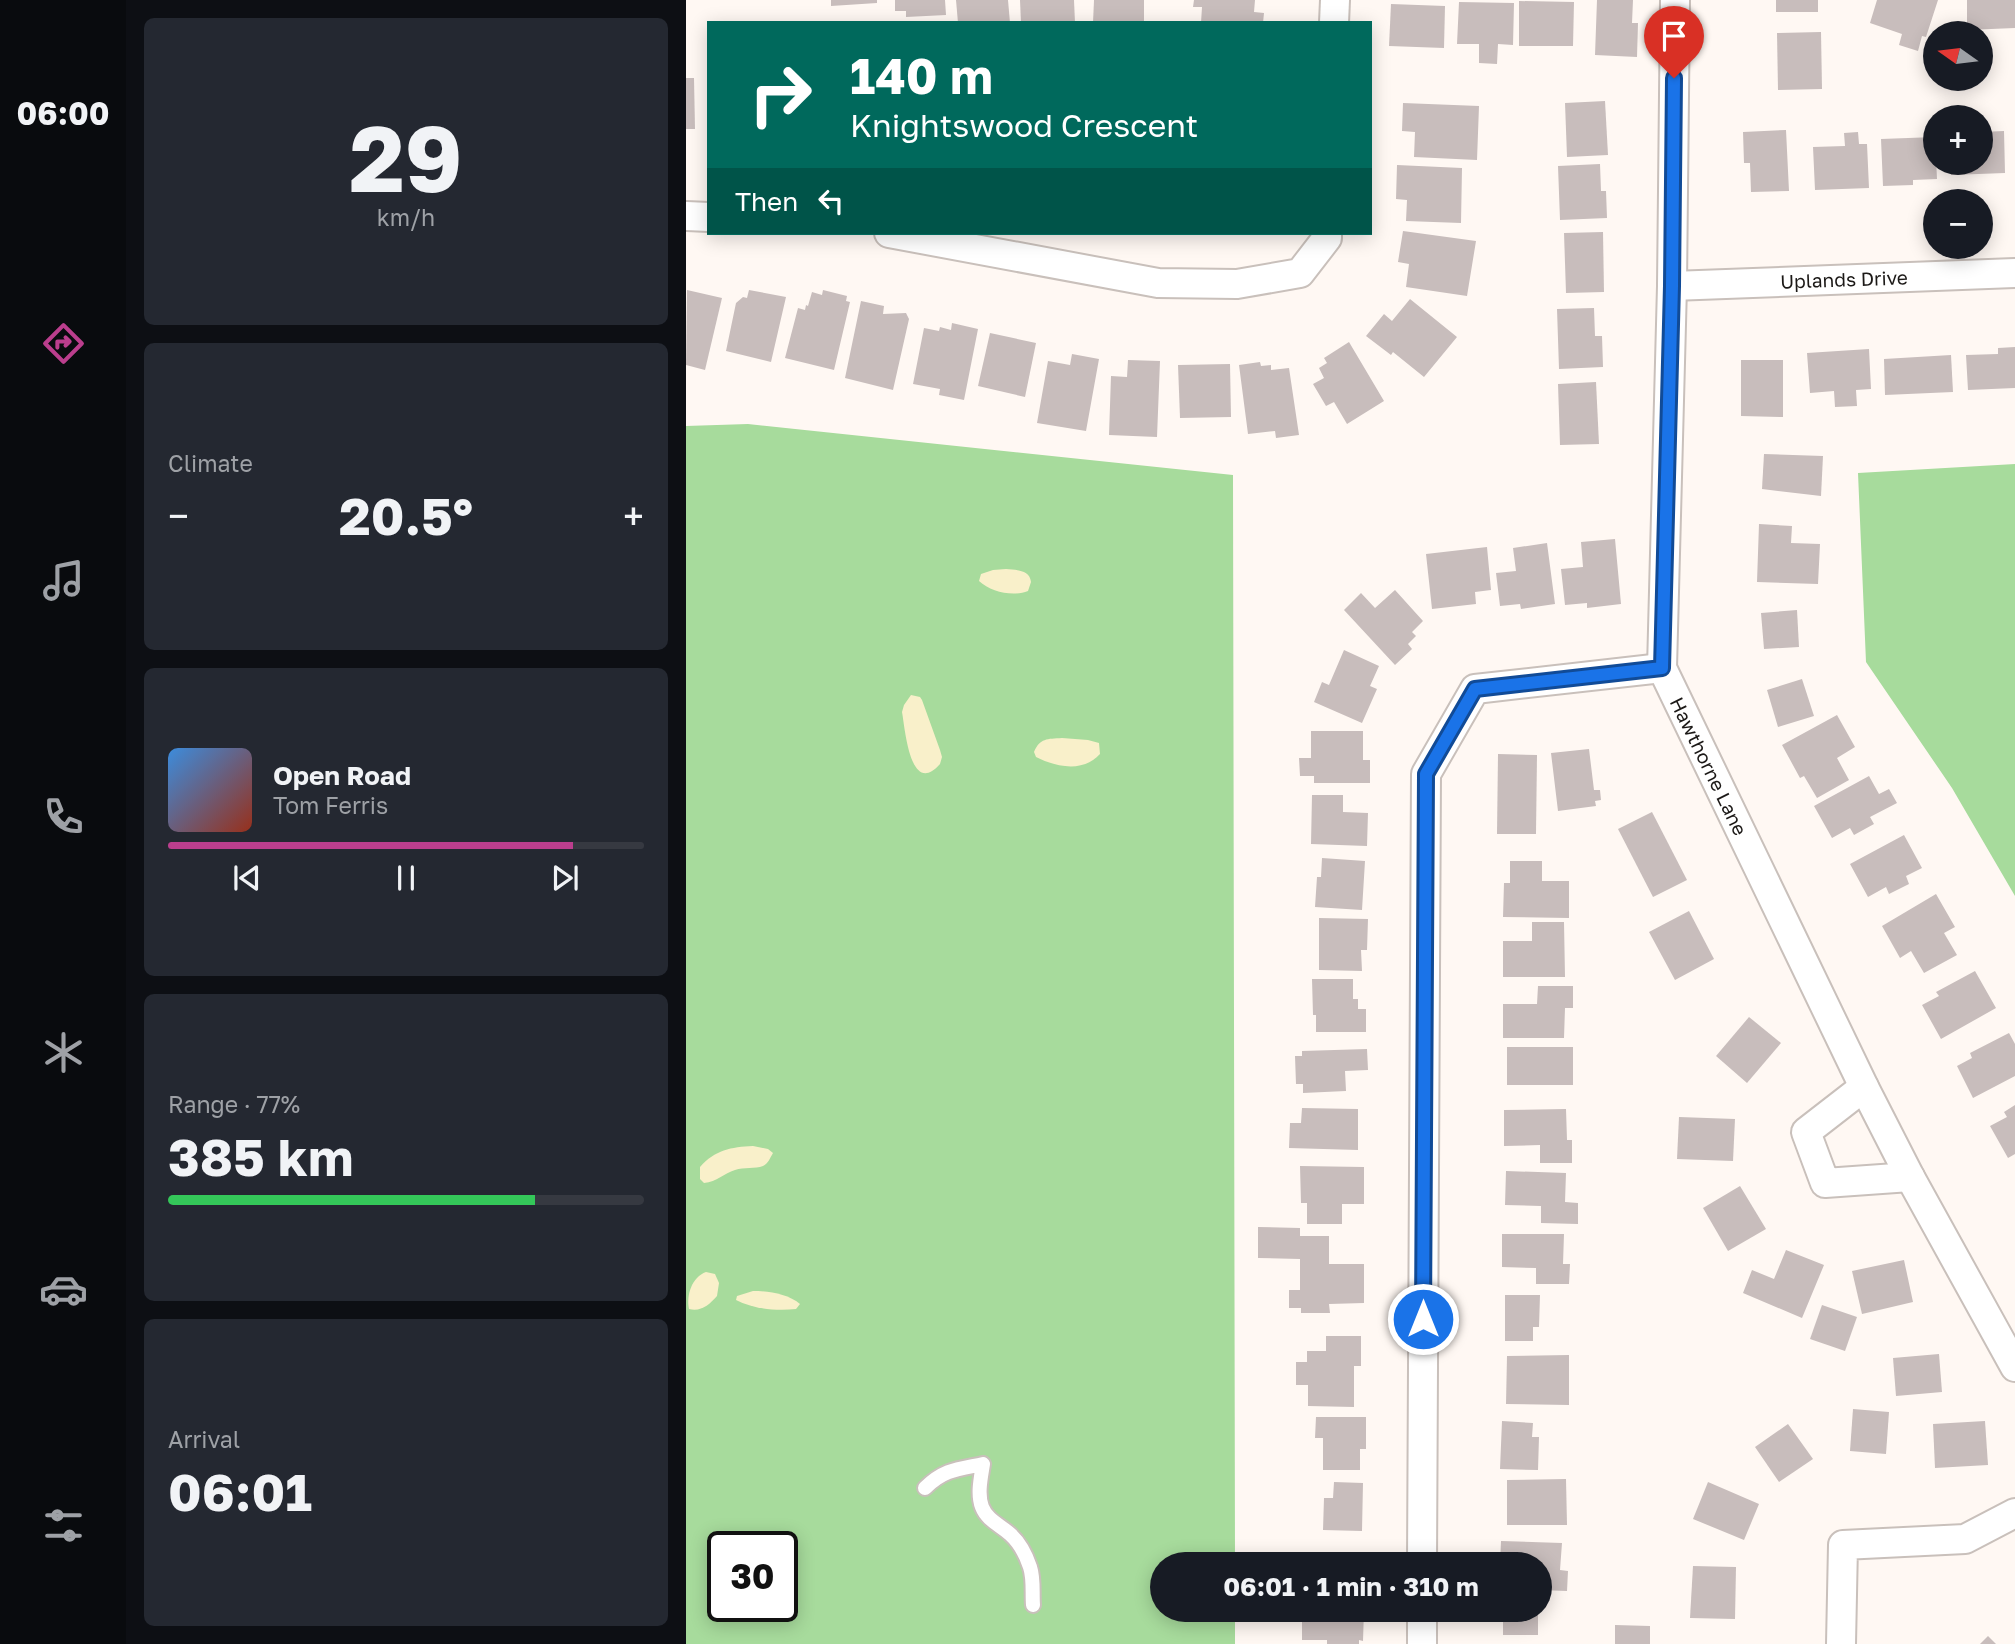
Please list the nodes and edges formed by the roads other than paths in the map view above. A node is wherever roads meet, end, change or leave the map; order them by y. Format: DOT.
graph roads {
  1 [pos="1335,0"];
  2 [pos="1675,0"];
  3 [pos="1334,21"];
  4 [pos="686,216"];
  5 [pos="707,217"];
  6 [pos="900,235"];
  7 [pos="1328,235"];
  8 [pos="2015,273"];
  9 [pos="1672,286"];
  10 [pos="1662,668"];
  11 [pos="1864,1087"];
  12 [pos="1910,1177"];
  13 [pos="2015,1367"];
  14 [pos="925,1488"];
  15 [pos="2015,1513"];
  16 [pos="1422,1552"];
  17 [pos="1033,1605"];
  18 [pos="1422,1622"];
  19 [pos="1422,1644"];
  20 [pos="1841,1644"];
  1 -- 3 [label="street"];
  2 -- 9 [label="street, Hawthorne Lane"];
  4 -- 5 [label="street"];
  6 -- 7 [label="street"];
  8 -- 9 [label="street, Uplands Drive"];
  9 -- 10 [label="street, Hawthorne Lane"];
  10 -- 11 [label="street, Hawthorne Lane"];
  10 -- 16 [label="street"];
  11 -- 12 [label="street, Hawthorne Lane"];
  11 -- 12 [label="street"];
  12 -- 13 [label="street, Hawthorne Lane"];
  14 -- 17 [label="lane"];
  15 -- 20 [label="street"];
  18 -- 19 [label="street"];
}
